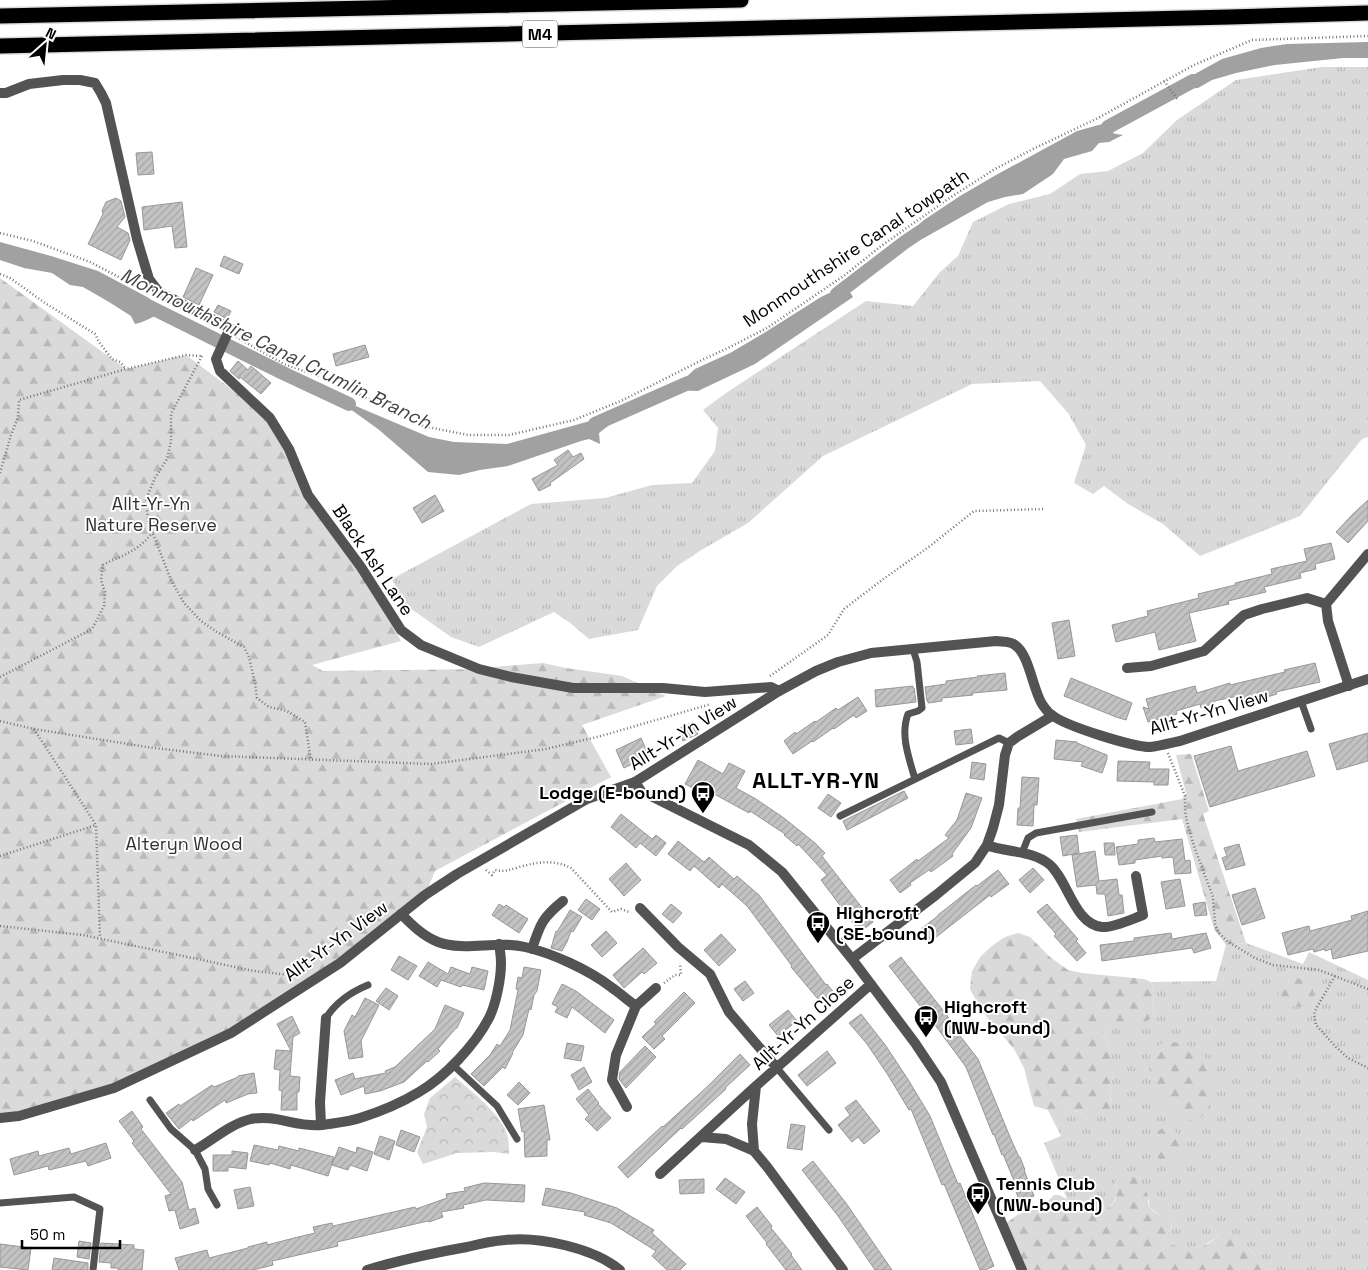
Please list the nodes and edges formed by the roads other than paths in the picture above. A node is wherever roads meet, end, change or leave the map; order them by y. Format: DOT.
graph roads {
  1 [pos="741,0"];
  2 [pos="1368,13"];
  3 [pos="0,16"];
  4 [pos="0,46"];
  5 [pos="0,93"];
  6 [pos="1368,554"];
  7 [pos="1326,604"];
  8 [pos="913,649"];
  9 [pos="1127,668"];
  10 [pos="1368,679"];
  11 [pos="1349,686"];
  12 [pos="775,689"];
  13 [pos="1302,701"];
  14 [pos="1052,716"];
  15 [pos="1310,729"];
  16 [pos="1009,743"];
  17 [pos="915,779"];
  18 [pos="635,782"];
  19 [pos="1152,812"];
  20 [pos="840,816"];
  21 [pos="987,845"];
  22 [pos="1022,853"];
  23 [pos="1136,876"];
  24 [pos="564,901"];
  25 [pos="637,912"];
  26 [pos="401,914"];
  27 [pos="499,944"];
  28 [pos="532,949"];
  29 [pos="852,959"];
  30 [pos="871,984"];
  31 [pos="368,985"];
  32 [pos="656,988"];
  33 [pos="636,1006"];
  34 [pos="326,1018"];
  35 [pos="453,1064"];
  36 [pos="777,1068"];
  37 [pos="756,1086"];
  38 [pos="150,1100"];
  39 [pos="627,1108"];
  40 [pos="0,1118"];
  41 [pos="320,1125"];
  42 [pos="829,1130"];
  43 [pos="700,1137"];
  44 [pos="516,1139"];
  45 [pos="195,1150"];
  46 [pos="754,1151"];
  47 [pos="660,1174"];
  48 [pos="0,1203"];
  49 [pos="216,1205"];
  50 [pos="382,1268"];
  51 [pos="93,1270"];
  52 [pos="367,1270"];
  53 [pos="620,1270"];
  54 [pos="843,1270"];
  55 [pos="1022,1270"];
  1 -- 3 [label="highway, M4"];
  2 -- 4 [label="highway, M4"];
  5 -- 12 [label="street, Black Ash Lane"];
  6 -- 7 [label="street"];
  7 -- 9 [label="street"];
  7 -- 11 [label="street"];
  8 -- 12 [label="street, Allt-Yr-Yn View"];
  8 -- 14 [label="street, Allt-Yr-Yn View"];
  8 -- 17 [label="lane"];
  10 -- 11 [label="street, Allt-Yr-Yn View"];
  11 -- 13 [label="street, Allt-Yr-Yn View"];
  12 -- 18 [label="street, Allt-Yr-Yn View"];
  13 -- 14 [label="street, Allt-Yr-Yn View"];
  13 -- 15 [label="lane"];
  14 -- 16 [label="street"];
  16 -- 17 [label="lane"];
  16 -- 21 [label="street"];
  17 -- 20 [label="lane"];
  18 -- 26 [label="street, Allt-Yr-Yn View"];
  18 -- 29 [label="street"];
  19 -- 22 [label="lane"];
  21 -- 22 [label="street"];
  21 -- 29 [label="street"];
  22 -- 23 [label="street"];
  24 -- 28 [label="street"];
  25 -- 36 [label="street"];
  26 -- 27 [label="street"];
  26 -- 40 [label="street, Allt-Yr-Yn View"];
  27 -- 28 [label="street"];
  27 -- 35 [label="street"];
  28 -- 33 [label="street"];
  29 -- 30 [label="street"];
  30 -- 36 [label="street, Allt-Yr-Yn Close"];
  30 -- 55 [label="street"];
  31 -- 34 [label="lane"];
  32 -- 33 [label="street"];
  33 -- 39 [label="street"];
  34 -- 41 [label="street"];
  35 -- 41 [label="street"];
  35 -- 44 [label="lane"];
  36 -- 37 [label="street, Allt-Yr-Yn Close"];
  36 -- 42 [label="lane"];
  37 -- 43 [label="street, Allt-Yr-Yn Close"];
  37 -- 46 [label="street, Allt-Yr-Yn Close"];
  38 -- 45 [label="lane"];
  41 -- 45 [label="street"];
  43 -- 46 [label="street"];
  43 -- 47 [label="street, Allt-Yr-Yn Close"];
  45 -- 49 [label="lane"];
  46 -- 54 [label="street"];
  48 -- 51 [label="lane"];
  50 -- 52 [label="street"];
  50 -- 53 [label="street"];
}
